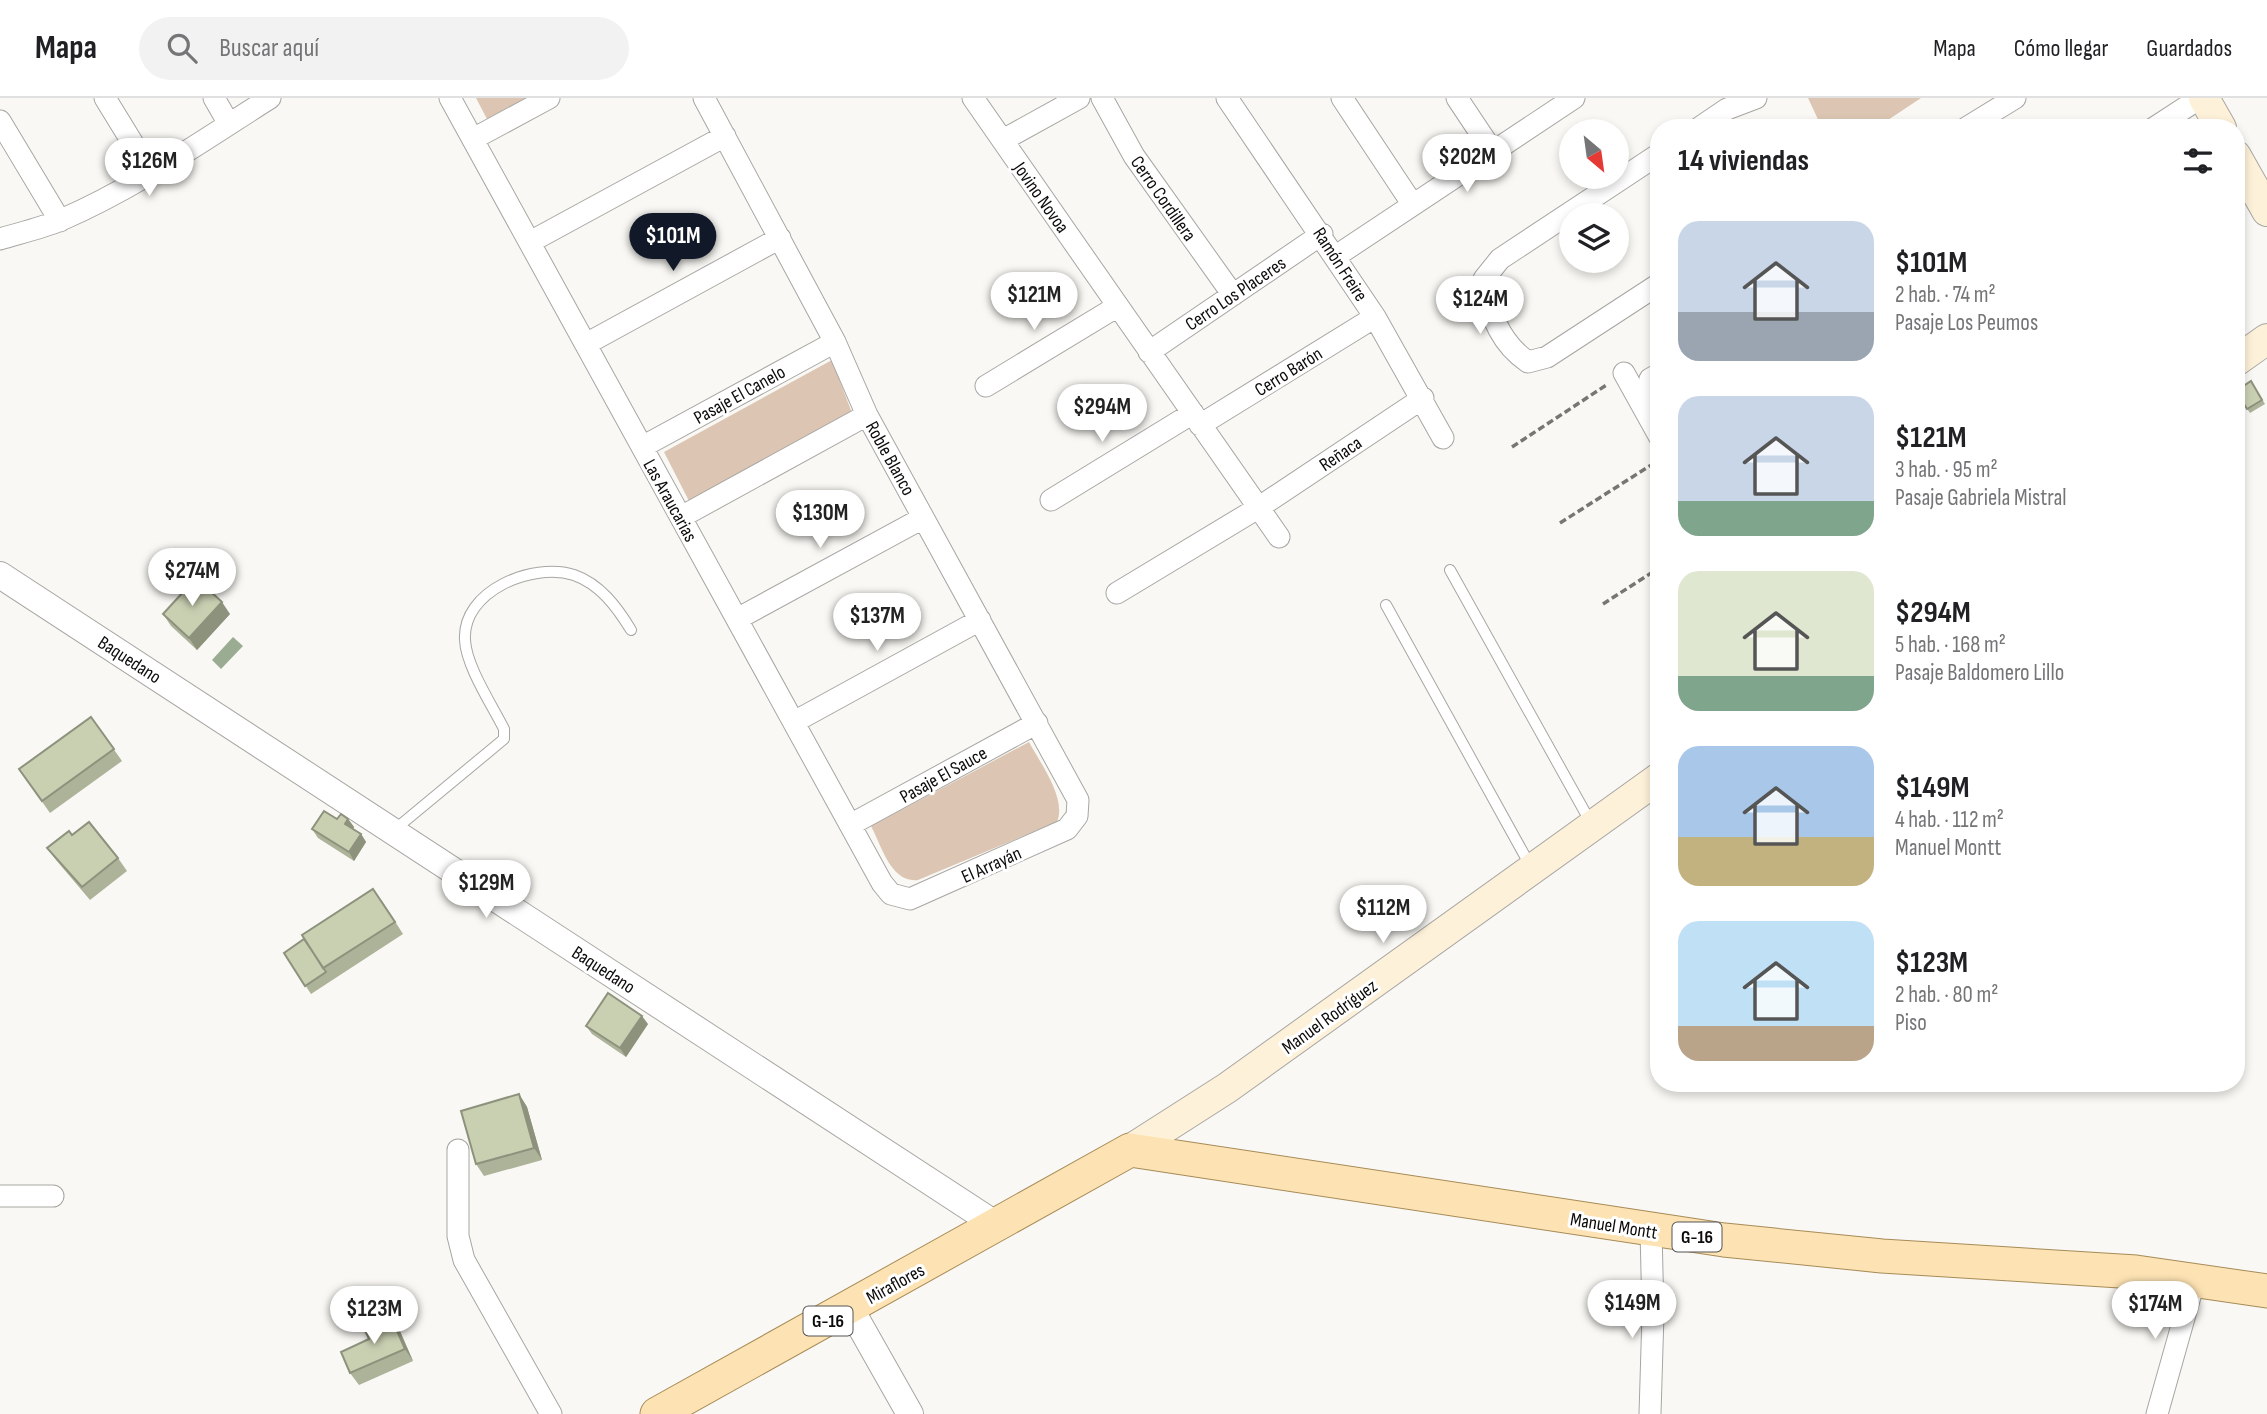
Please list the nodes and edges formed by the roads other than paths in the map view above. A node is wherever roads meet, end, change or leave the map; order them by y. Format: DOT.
graph roads {
  1 [pos="105,98"];
  2 [pos="214,98"];
  3 [pos="270,98"];
  4 [pos="450,98"];
  5 [pos="549,98"];
  6 [pos="704,98"];
  7 [pos="973,98"];
  8 [pos="1079,98"];
  9 [pos="1102,98"];
  10 [pos="1227,98"];
  11 [pos="1342,98"];
  12 [pos="1457,98"];
  13 [pos="1756,98"];
  14 [pos="2015,98"];
  15 [pos="2202,98"];
  16 [pos="1564,101"];
  17 [pos="1731,119"];
  18 [pos="1981,119"];
  19 [pos="2168,119"];
  20 [pos="2215,119"];
  21 [pos="0,121"];
  22 [pos="229,124"];
  23 [pos="724,136"];
  24 [pos="473,139"];
  25 [pos="1003,140"];
  26 [pos="1493,152"];
  27 [pos="1650,160"];
  28 [pos="150,173"];
  29 [pos="2245,175"];
  30 [pos="1413,205"];
  31 [pos="2267,211"];
  32 [pos="60,220"];
  33 [pos="1322,234"];
  34 [pos="780,238"];
  35 [pos="0,239"];
  36 [pos="530,242"];
  37 [pos="1336,256"];
  38 [pos="1650,290"];
  39 [pos="1233,295"];
  40 [pos="1118,306"];
  41 [pos="1375,317"];
  42 [pos="2267,340"];
  43 [pos="835,342"];
  44 [pos="586,344"];
  45 [pos="1149,352"];
  46 [pos="2245,355"];
  47 [pos="1624,373"];
  48 [pos="986,386"];
  49 [pos="1423,398"];
  50 [pos="867,415"];
  51 [pos="1196,419"];
  52 [pos="1650,420"];
  53 [pos="1443,438"];
  54 [pos="642,447"];
  55 [pos="1051,500"];
  56 [pos="1258,508"];
  57 [pos="681,517"];
  58 [pos="923,518"];
  59 [pos="1279,537"];
  60 [pos="1450,570"];
  61 [pos="0,575"];
  62 [pos="1117,593"];
  63 [pos="1386,605"];
  64 [pos="737,620"];
  65 [pos="980,620"];
  66 [pos="631,630"];
  67 [pos="794,722"];
  68 [pos="1037,723"];
  69 [pos="1650,784"];
  70 [pos="1077,816"];
  71 [pos="850,825"];
  72 [pos="1593,825"];
  73 [pos="393,831"];
  74 [pos="1532,869"];
  75 [pos="897,897"];
  76 [pos="458,1150"];
  77 [pos="1130,1150"];
  78 [pos="0,1196"];
  79 [pos="53,1196"];
  80 [pos="998,1226"];
  81 [pos="1651,1231"];
  82 [pos="2195,1279"];
  83 [pos="2267,1291"];
  84 [pos="850,1308"];
  85 [pos="551,1414"];
  86 [pos="657,1414"];
  87 [pos="910,1414"];
  88 [pos="1650,1414"];
  89 [pos="2157,1414"];
  1 -- 28 [label="street"];
  2 -- 22 [label="street"];
  3 -- 22 [label="street"];
  4 -- 24 [label="street, Las Araucarias"];
  5 -- 24 [label="street"];
  6 -- 23 [label="street, Roble Blanco"];
  7 -- 25 [label="street, Jovino Novoa"];
  8 -- 25 [label="street"];
  9 -- 39 [label="street, Cerro Cordillera"];
  10 -- 33 [label="street, Ramón Freire"];
  11 -- 30 [label="street"];
  12 -- 26 [label="street"];
  13 -- 17 [label="street"];
  14 -- 18 [label="street"];
  15 -- 19 [label="street"];
  15 -- 20 [label="main road"];
  16 -- 26 [label="street"];
  21 -- 32 [label="street"];
  22 -- 28 [label="street"];
  23 -- 34 [label="street, Roble Blanco"];
  23 -- 36 [label="street"];
  24 -- 36 [label="street, Las Araucarias"];
  25 -- 40 [label="street, Jovino Novoa"];
  26 -- 30 [label="street"];
  27 -- 38 [label="street"];
  28 -- 32 [label="street"];
  29 -- 31 [label="main road"];
  30 -- 37 [label="street"];
  32 -- 35 [label="street"];
  33 -- 37 [label="street, Ramón Freire"];
  33 -- 39 [label="street, Cerro Los Placeres"];
  34 -- 43 [label="street, Roble Blanco"];
  34 -- 44 [label="street"];
  36 -- 44 [label="street, Las Araucarias"];
  37 -- 41 [label="street, Ramón Freire"];
  39 -- 45 [label="street, Cerro Los Placeres"];
  40 -- 45 [label="street, Jovino Novoa"];
  40 -- 48 [label="street"];
  41 -- 49 [label="street, Ramón Freire"];
  41 -- 51 [label="street, Cerro Barón"];
  42 -- 46 [label="main road"];
  43 -- 50 [label="street, Roble Blanco"];
  43 -- 54 [label="street, Pasaje El Canelo"];
  44 -- 54 [label="street, Las Araucarias"];
  45 -- 51 [label="street, Jovino Novoa"];
  47 -- 52 [label="street"];
  49 -- 53 [label="street, Ramón Freire"];
  49 -- 56 [label="street, Reñaca"];
  50 -- 57 [label="street"];
  50 -- 58 [label="street, Roble Blanco"];
  51 -- 55 [label="street, Cerro Barón"];
  51 -- 56 [label="street, Jovino Novoa"];
  54 -- 57 [label="street, Las Araucarias"];
  56 -- 59 [label="street, Jovino Novoa"];
  56 -- 62 [label="street, Reñaca"];
  57 -- 64 [label="street, Las Araucarias"];
  58 -- 64 [label="street"];
  58 -- 65 [label="street, Roble Blanco"];
  60 -- 72 [label="lane"];
  61 -- 73 [label="street, Baquedano"];
  63 -- 74 [label="lane"];
  64 -- 67 [label="street, Las Araucarias"];
  65 -- 67 [label="street"];
  65 -- 68 [label="street, Roble Blanco"];
  66 -- 73 [label="lane"];
  67 -- 71 [label="street, Las Araucarias"];
  68 -- 70 [label="street, Roble Blanco"];
  68 -- 71 [label="street, Pasaje El Sauce"];
  69 -- 72 [label="main road, Manuel Rodríguez"];
  70 -- 75 [label="street, El Arrayán"];
  71 -- 75 [label="street, Las Araucarias"];
  72 -- 74 [label="main road, Manuel Rodríguez"];
  73 -- 80 [label="street, Baquedano"];
  74 -- 77 [label="main road, Manuel Rodríguez"];
  76 -- 85 [label="street"];
  77 -- 80 [label="main road, Miraflores / G-16"];
  77 -- 81 [label="main road, Manuel Montt / G-16"];
  78 -- 79 [label="street"];
  80 -- 84 [label="main road, Miraflores / G-16"];
  81 -- 82 [label="main road, Manuel Montt / G-16"];
  81 -- 88 [label="street"];
  82 -- 83 [label="main road, Manuel Montt / G-16"];
  82 -- 89 [label="street"];
  84 -- 86 [label="main road, Miraflores / G-16"];
  84 -- 87 [label="street"];
}
